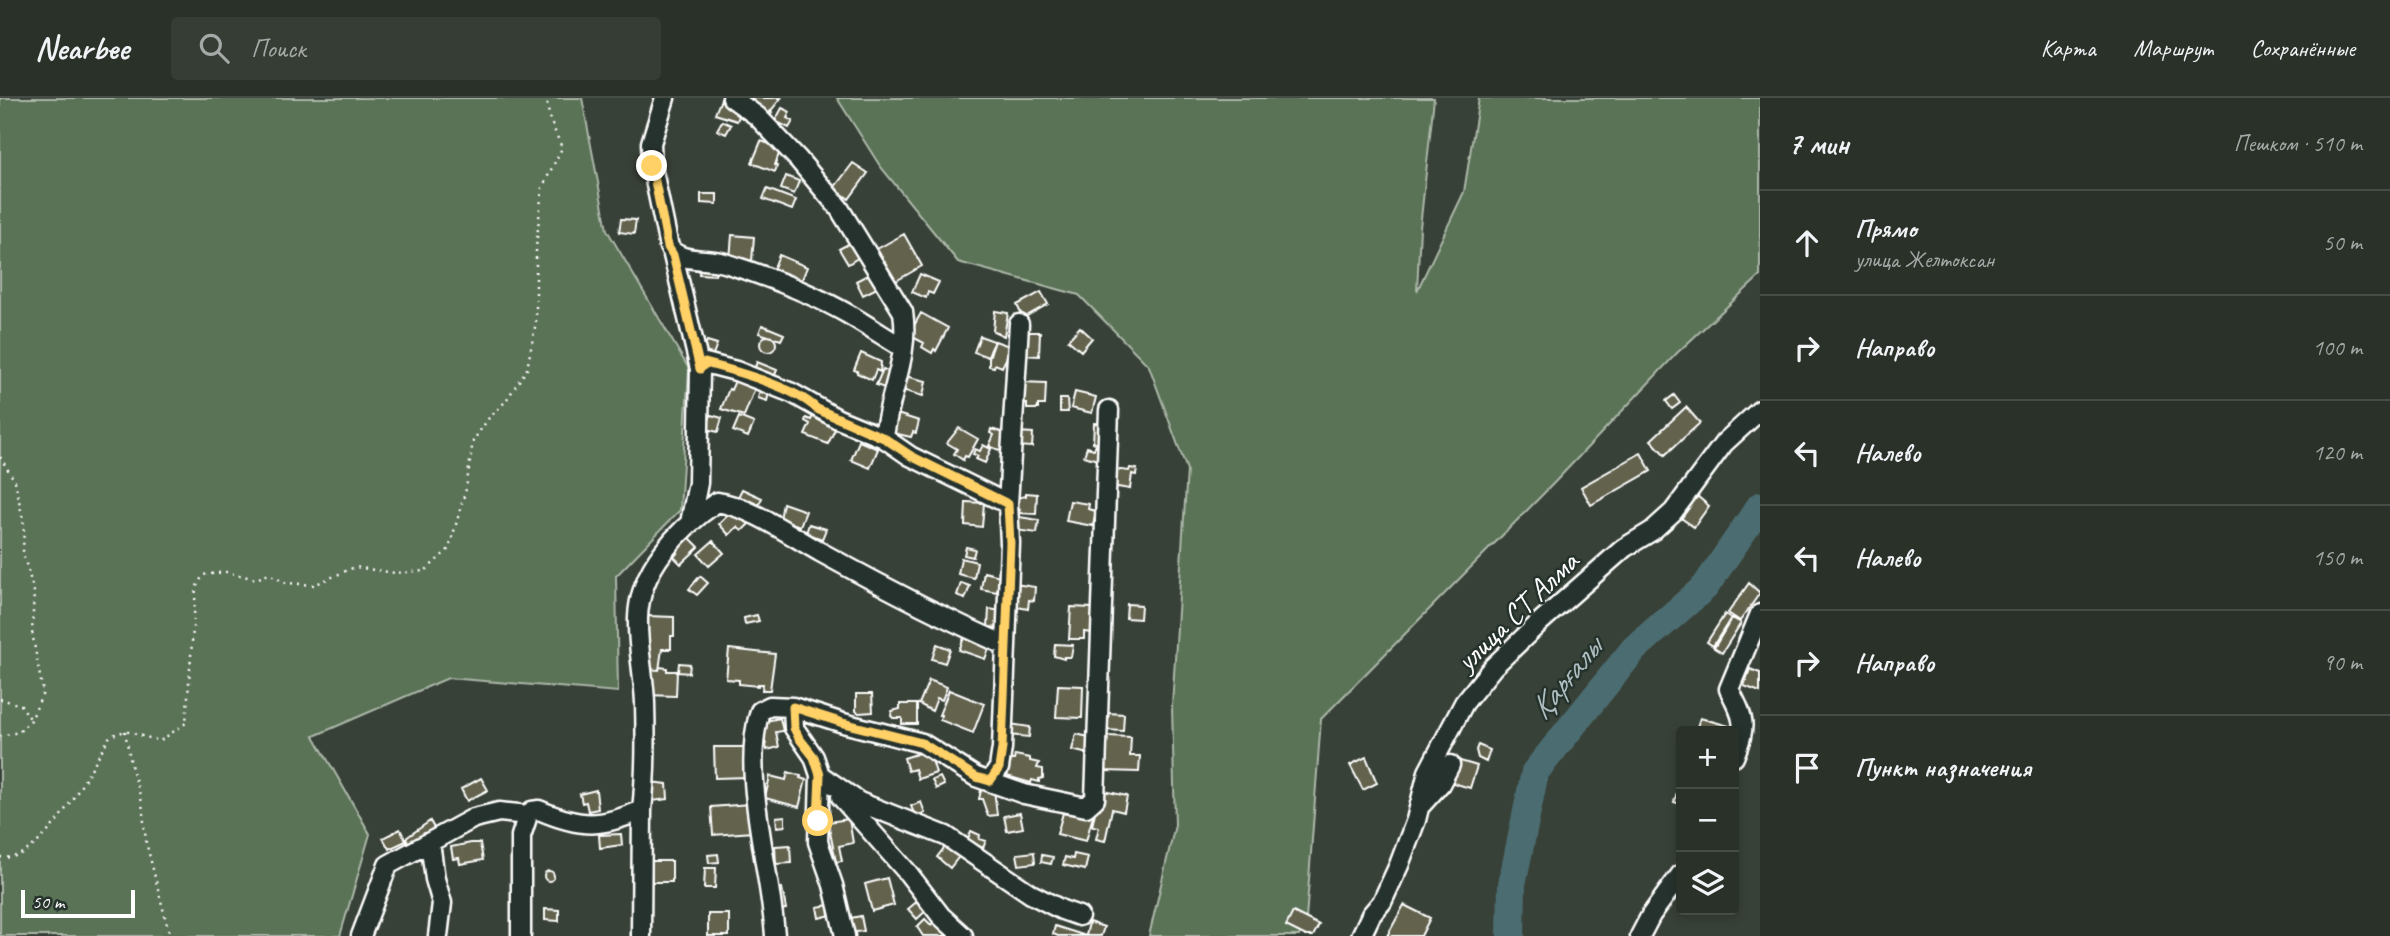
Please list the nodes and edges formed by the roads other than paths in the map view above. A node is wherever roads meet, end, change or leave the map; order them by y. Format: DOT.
graph roads {
  1 [pos="665,98"];
  2 [pos="732,98"];
  3 [pos="673,255"];
  4 [pos="1019,324"];
  5 [pos="904,348"];
  6 [pos="700,369"];
  7 [pos="1109,410"];
  8 [pos="1760,410"];
  9 [pos="884,438"];
  10 [pos="1008,504"];
  11 [pos="690,523"];
  12 [pos="1760,614"];
  13 [pos="1005,645"];
  14 [pos="793,707"];
  15 [pos="1739,744"];
  16 [pos="1450,765"];
  17 [pos="820,775"];
  18 [pos="990,781"];
  19 [pos="1417,795"];
  20 [pos="642,810"];
  21 [pos="528,815"];
  22 [pos="430,842"];
  23 [pos="1676,881"];
  24 [pos="1079,915"];
  25 [pos="361,936"];
  26 [pos="438,936"];
  27 [pos="521,936"];
  28 [pos="641,936"];
  29 [pos="775,936"];
  30 [pos="845,936"];
  31 [pos="963,936"];
  32 [pos="1361,936"];
  33 [pos="1640,936"];
  1 -- 3 [label="street"];
  2 -- 5 [label="street"];
  3 -- 5 [label="street"];
  3 -- 6 [label="street"];
  4 -- 10 [label="street"];
  5 -- 9 [label="street"];
  6 -- 9 [label="street"];
  6 -- 11 [label="street"];
  7 -- 18 [label="street"];
  8 -- 19 [label="street, улица СТ Алма"];
  9 -- 10 [label="street"];
  10 -- 13 [label="street"];
  11 -- 13 [label="street"];
  11 -- 20 [label="street"];
  12 -- 15 [label="street"];
  13 -- 18 [label="street"];
  14 -- 17 [label="street"];
  14 -- 18 [label="street"];
  14 -- 29 [label="street"];
  16 -- 19 [label="street"];
  17 -- 24 [label="street"];
  17 -- 30 [label="street"];
  17 -- 31 [label="street"];
  19 -- 32 [label="street, улица СТ Алма"];
  20 -- 21 [label="street"];
  20 -- 28 [label="street"];
  21 -- 22 [label="street"];
  21 -- 27 [label="street"];
  22 -- 25 [label="street"];
  22 -- 26 [label="street"];
  23 -- 33 [label="street"];
}
